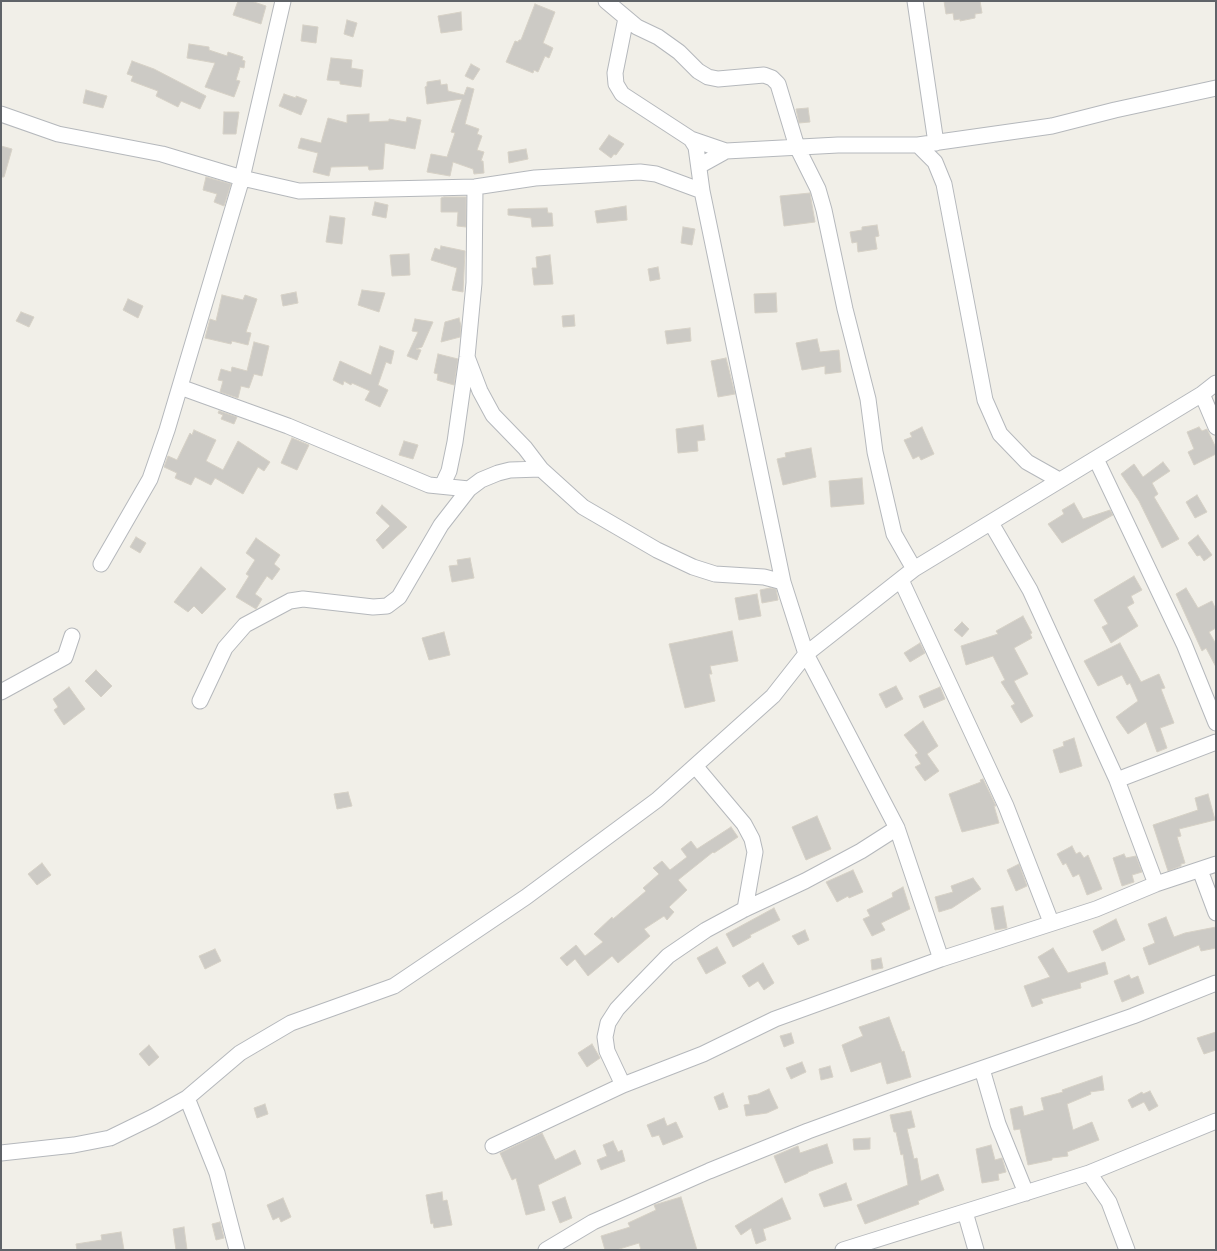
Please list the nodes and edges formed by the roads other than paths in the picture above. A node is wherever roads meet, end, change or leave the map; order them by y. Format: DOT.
graph roads {
  1 [pos="283,1"];
  2 [pos="606,1"];
  3 [pos="915,1"];
  4 [pos="626,18"];
  5 [pos="1216,88"];
  6 [pos="1,114"];
  7 [pos="691,139"];
  8 [pos="936,143"];
  9 [pos="918,145"];
  10 [pos="797,147"];
  11 [pos="726,151"];
  12 [pos="699,166"];
  13 [pos="242,178"];
  14 [pos="475,187"];
  15 [pos="702,191"];
  16 [pos="467,357"];
  17 [pos="1216,383"];
  18 [pos="180,387"];
  19 [pos="1202,394"];
  20 [pos="1216,427"];
  21 [pos="1096,459"];
  22 [pos="540,470"];
  23 [pos="1059,480"];
  24 [pos="442,486"];
  25 [pos="469,489"];
  26 [pos="991,524"];
  27 [pos="101,564"];
  28 [pos="914,569"];
  29 [pos="901,580"];
  30 [pos="783,582"];
  31 [pos="72,636"];
  32 [pos="806,654"];
  33 [pos="1,692"];
  34 [pos="200,701"];
  35 [pos="1216,724"];
  36 [pos="1216,742"];
  37 [pos="696,767"];
  38 [pos="1117,780"];
  39 [pos="898,828"];
  40 [pos="1216,864"];
  41 [pos="1200,870"];
  42 [pos="1156,884"];
  43 [pos="745,909"];
  44 [pos="1216,914"];
  45 [pos="1052,922"];
  46 [pos="941,959"];
  47 [pos="1216,983"];
  48 [pos="982,1070"];
  49 [pos="623,1085"];
  50 [pos="186,1098"];
  51 [pos="1216,1120"];
  52 [pos="493,1146"];
  53 [pos="1,1153"];
  54 [pos="1089,1173"];
  55 [pos="1026,1193"];
  56 [pos="966,1212"];
  57 [pos="237,1250"];
  58 [pos="546,1250"];
  59 [pos="843,1250"];
  60 [pos="976,1250"];
  61 [pos="1127,1250"];
  1 -- 13 [label="street"];
  2 -- 4 [label="street"];
  3 -- 8 [label="street"];
  4 -- 7 [label="street"];
  4 -- 10 [label="street"];
  5 -- 8 [label="street"];
  6 -- 13 [label="street"];
  7 -- 11 [label="street"];
  7 -- 12 [label="street"];
  8 -- 9 [label="street"];
  9 -- 10 [label="street"];
  9 -- 23 [label="street"];
  10 -- 11 [label="street"];
  10 -- 28 [label="street"];
  11 -- 12 [label="street"];
  12 -- 15 [label="street"];
  13 -- 14 [label="street"];
  13 -- 18 [label="street"];
  14 -- 15 [label="street"];
  14 -- 16 [label="street"];
  15 -- 30 [label="street"];
  16 -- 22 [label="street"];
  16 -- 24 [label="street"];
  17 -- 19 [label="street"];
  18 -- 24 [label="street"];
  18 -- 27 [label="street"];
  19 -- 20 [label="street"];
  19 -- 21 [label="street"];
  21 -- 23 [label="street"];
  21 -- 35 [label="street"];
  22 -- 25 [label="street"];
  22 -- 30 [label="street"];
  23 -- 26 [label="street"];
  24 -- 25 [label="street"];
  25 -- 34 [label="street"];
  26 -- 28 [label="street"];
  26 -- 38 [label="street"];
  28 -- 29 [label="street"];
  29 -- 32 [label="street"];
  29 -- 45 [label="street"];
  30 -- 32 [label="street"];
  31 -- 33 [label="street"];
  32 -- 37 [label="street"];
  32 -- 39 [label="street"];
  36 -- 38 [label="street"];
  37 -- 43 [label="street"];
  37 -- 50 [label="street"];
  38 -- 42 [label="street"];
  39 -- 43 [label="street"];
  39 -- 46 [label="street"];
  40 -- 41 [label="street"];
  41 -- 42 [label="street"];
  41 -- 44 [label="street"];
  42 -- 45 [label="street"];
  43 -- 49 [label="street"];
  45 -- 46 [label="street"];
  46 -- 49 [label="street"];
  47 -- 48 [label="street"];
  48 -- 55 [label="street"];
  48 -- 58 [label="street"];
  49 -- 52 [label="street"];
  50 -- 53 [label="street"];
  50 -- 57 [label="street"];
  51 -- 54 [label="street"];
  54 -- 55 [label="street"];
  54 -- 61 [label="street"];
  55 -- 56 [label="street"];
  56 -- 59 [label="street"];
  56 -- 60 [label="street"];
}
